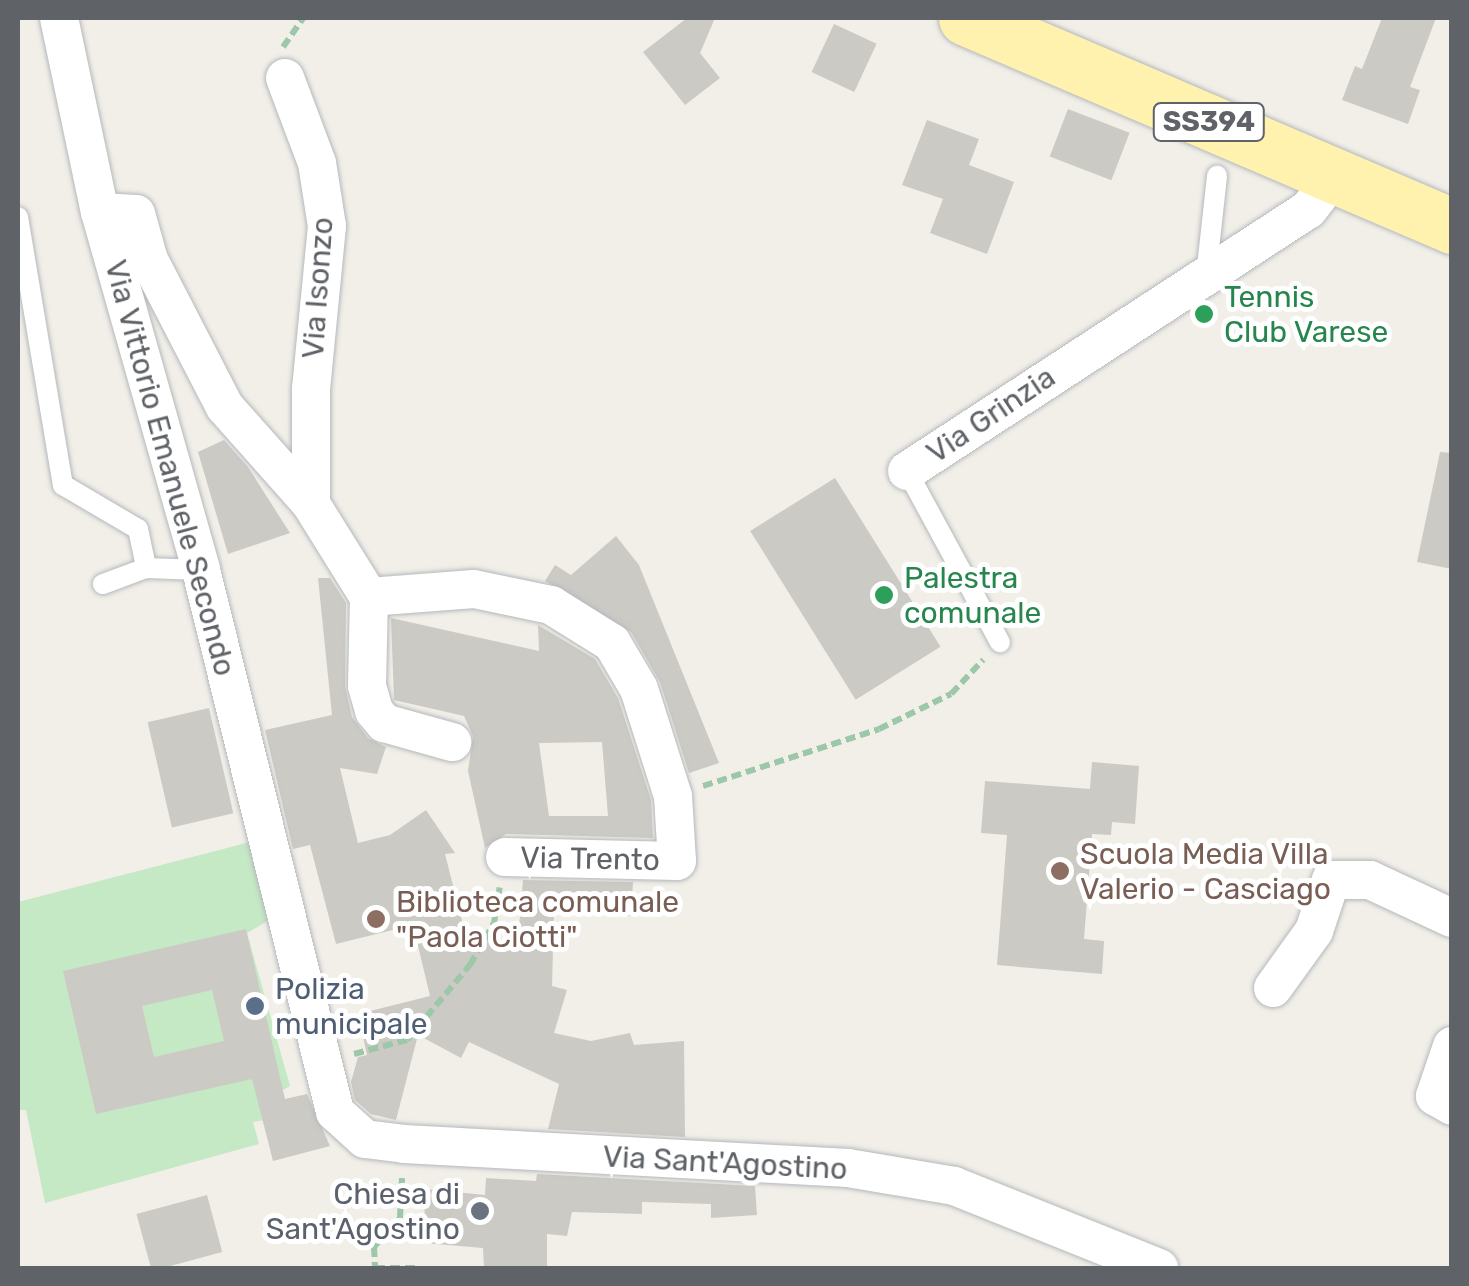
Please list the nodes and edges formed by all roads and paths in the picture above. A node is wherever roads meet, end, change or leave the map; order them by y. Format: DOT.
graph roads {
  1 [pos="59,18"];
  2 [pos="966,18"];
  3 [pos="285,78"];
  4 [pos="1336,174"];
  5 [pos="1216,176"];
  6 [pos="100,212"];
  7 [pos="18,217"];
  8 [pos="1452,226"];
  9 [pos="1206,276"];
  10 [pos="907,471"];
  11 [pos="311,504"];
  12 [pos="146,568"];
  13 [pos="201,570"];
  14 [pos="103,584"];
  15 [pos="370,597"];
  16 [pos="1000,642"];
  17 [pos="452,742"];
  18 [pos="673,796"];
  19 [pos="505,856"];
  20 [pos="1452,918"];
  21 [pos="1273,988"];
  22 [pos="1452,1046"];
  23 [pos="322,1064"];
  24 [pos="1452,1106"];
  25 [pos="393,1176"];
  26 [pos="415,1268"];
  27 [pos="1158,1268"];
  1 -- 6 [label="street, Via Vittorio Emanuele Secondo"];
  2 -- 4 [label="main road, SS394"];
  3 -- 11 [label="street, Via Isonzo"];
  4 -- 8 [label="main road, SS394"];
  4 -- 9 [label="street, Via Grinzia"];
  5 -- 9 [label="lane"];
  6 -- 11 [label="street"];
  6 -- 13 [label="street, Via Vittorio Emanuele Secondo"];
  7 -- 12 [label="lane"];
  9 -- 10 [label="street, Via Grinzia"];
  10 -- 16 [label="lane, Via Grinzia"];
  11 -- 15 [label="street"];
  12 -- 13 [label="lane"];
  12 -- 14 [label="lane"];
  13 -- 23 [label="street, Via Vittorio Emanuele Secondo"];
  15 -- 17 [label="street"];
  15 -- 18 [label="street"];
  16 -- 18 [label="path"];
  18 -- 19 [label="street, Via Trento"];
  19 -- 23 [label="path, Via Trento"];
  20 -- 21 [label="street"];
  22 -- 24 [label="street"];
  23 -- 27 [label="street, Via Sant'Agostino"];
  25 -- 26 [label="path"];
}
